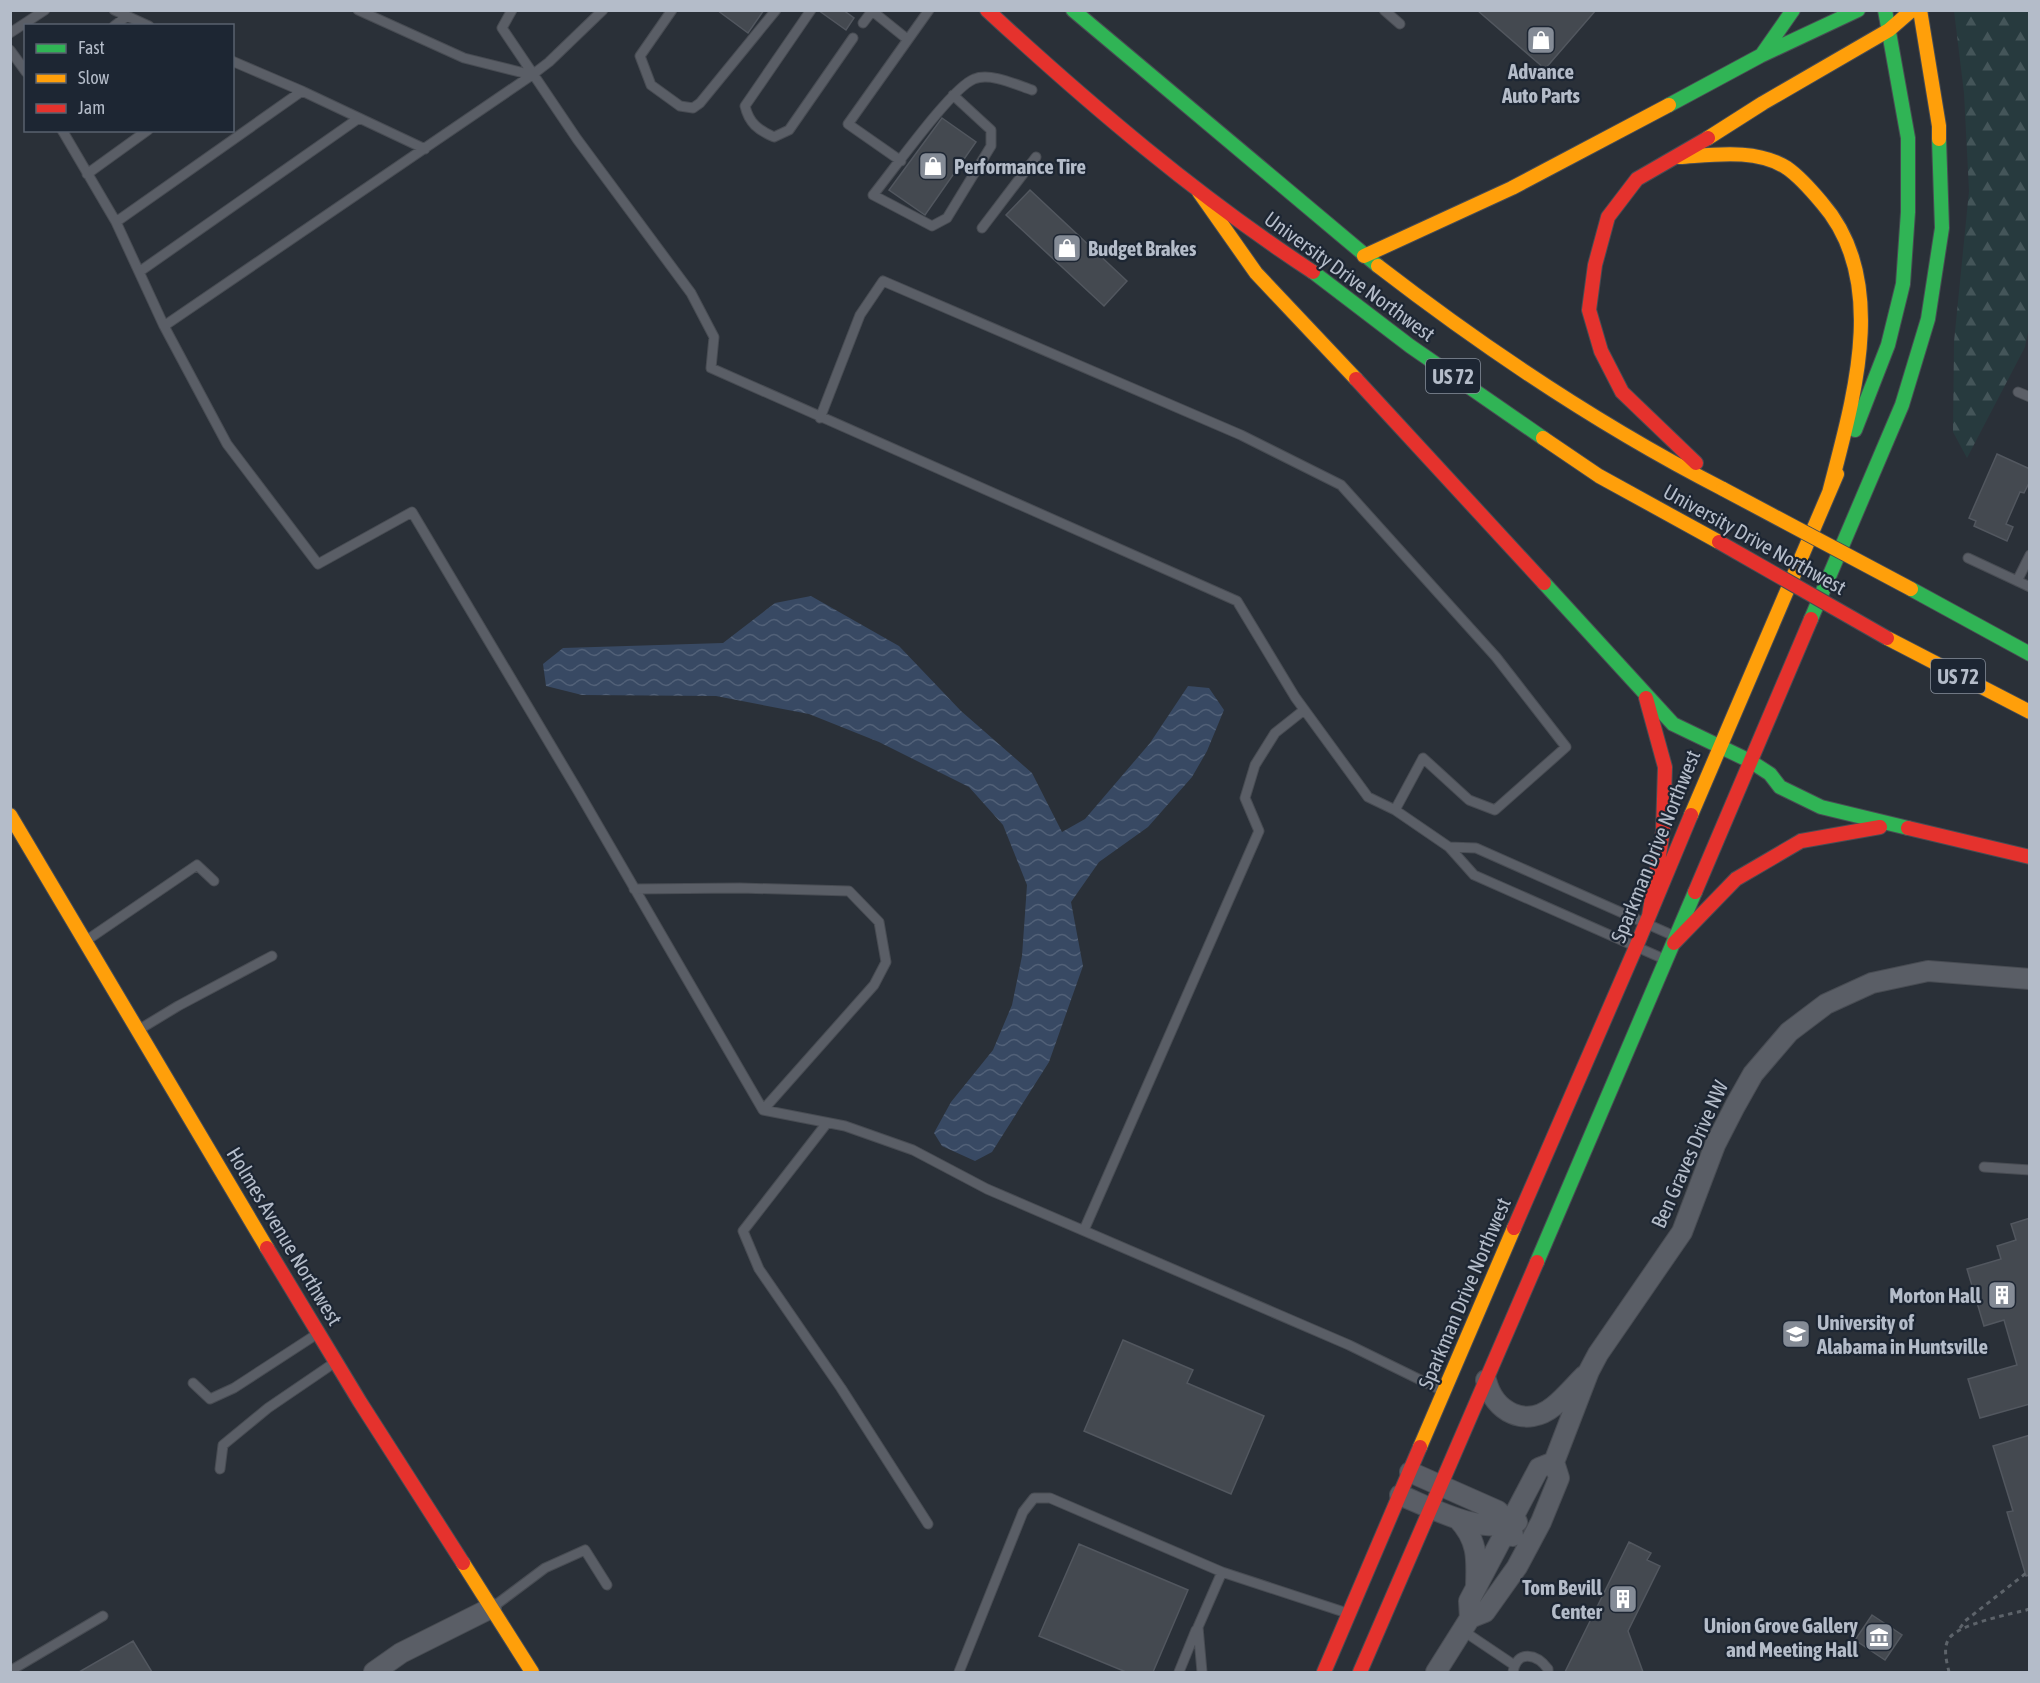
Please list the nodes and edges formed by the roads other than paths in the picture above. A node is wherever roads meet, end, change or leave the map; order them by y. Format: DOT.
graph roads {
  1 [pos="45,10"];
  2 [pos="114,10"];
  3 [pos="358,10"];
  4 [pos="512,10"];
  5 [pos="603,10"];
  6 [pos="672,10"];
  7 [pos="776,10"];
  8 [pos="811,10"];
  9 [pos="929,10"];
  10 [pos="987,10"];
  11 [pos="1073,10"];
  12 [pos="1384,10"];
  13 [pos="1793,10"];
  14 [pos="1858,10"];
  15 [pos="1885,10"];
  16 [pos="1912,10"];
  17 [pos="1920,10"];
  18 [pos="871,11"];
  19 [pos="127,16"];
  20 [pos="863,23"];
  21 [pos="117,24"];
  22 [pos="145,24"];
  23 [pos="1400,24"];
  24 [pos="1889,30"];
  25 [pos="10,33"];
  26 [pos="853,38"];
  27 [pos="907,39"];
  28 [pos="10,50"];
  29 [pos="1760,56"];
  30 [pos="237,63"];
  31 [pos="24,69"];
  32 [pos="532,75"];
  33 [pos="1032,90"];
  34 [pos="302,91"];
  35 [pos="953,95"];
  36 [pos="359,118"];
  37 [pos="63,132"];
  38 [pos="145,132"];
  39 [pos="425,149"];
  40 [pos="1036,157"];
  41 [pos="1678,158"];
  42 [pos="901,161"];
  43 [pos="87,174"];
  44 [pos="1199,192"];
  45 [pos="116,222"];
  46 [pos="982,228"];
  47 [pos="1364,256"];
  48 [pos="139,272"];
  49 [pos="164,326"];
  50 [pos="2018,392"];
  51 [pos="2030,397"];
  52 [pos="820,418"];
  53 [pos="1723,489"];
  54 [pos="1829,493"];
  55 [pos="2030,555"];
  56 [pos="1968,558"];
  57 [pos="2017,581"];
  58 [pos="2030,587"];
  59 [pos="2030,654"];
  60 [pos="1645,694"];
  61 [pos="1304,710"];
  62 [pos="2028,711"];
  63 [pos="1719,746"];
  64 [pos="1750,760"];
  65 [pos="1395,810"];
  66 [pos="10,815"];
  67 [pos="1894,824"];
  68 [pos="1449,847"];
  69 [pos="2030,857"];
  70 [pos="214,881"];
  71 [pos="634,889"];
  72 [pos="1648,920"];
  73 [pos="1676,940"];
  74 [pos="86,942"];
  75 [pos="1636,947"];
  76 [pos="272,956"];
  77 [pos="1667,961"];
  78 [pos="2030,979"];
  79 [pos="138,1031"];
  80 [pos="763,1110"];
  81 [pos="827,1123"];
  82 [pos="1984,1167"];
  83 [pos="2030,1170"];
  84 [pos="1084,1230"];
  85 [pos="319,1333"];
  86 [pos="336,1362"];
  87 [pos="1589,1371"];
  88 [pos="1486,1380"];
  89 [pos="193,1383"];
  90 [pos="1445,1392"];
  91 [pos="1554,1462"];
  92 [pos="220,1469"];
  93 [pos="1410,1473"];
  94 [pos="1440,1486"];
  95 [pos="1400,1495"];
  96 [pos="1431,1508"];
  97 [pos="1546,1511"];
  98 [pos="1458,1519"];
  99 [pos="928,1524"];
  100 [pos="1511,1524"];
  101 [pos="1517,1567"];
  102 [pos="1222,1572"];
  103 [pos="607,1584"];
  104 [pos="1476,1588"];
  105 [pos="491,1608"];
  106 [pos="1348,1613"];
  107 [pos="103,1616"];
  108 [pos="1466,1624"];
  109 [pos="1198,1627"];
  110 [pos="1514,1669"];
  111 [pos="10,1671"];
  112 [pos="374,1672"];
  113 [pos="532,1672"];
  114 [pos="959,1672"];
  115 [pos="1179,1672"];
  116 [pos="1202,1672"];
  117 [pos="1324,1672"];
  118 [pos="1360,1672"];
  119 [pos="1436,1672"];
  120 [pos="1548,1672"];
  1 -- 25 [label="lane"];
  2 -- 19 [label="lane"];
  3 -- 32 [label="lane"];
  4 -- 32 [label="lane"];
  5 -- 32 [label="lane"];
  6 -- 7 [label="lane"];
  8 -- 26 [label="lane"];
  9 -- 27 [label="lane"];
  10 -- 44 [label="main road, University Drive Northwest / US 72"];
  11 -- 47 [label="main road, University Drive Northwest / US 72"];
  12 -- 23 [label="lane"];
  13 -- 29 [label="main road"];
  14 -- 29 [label="main road"];
  15 -- 24 [label="main road, Sparkman Drive Northwest"];
  16 -- 24 [label="main road"];
  17 -- 64 [label="main road"];
  18 -- 20 [label="lane"];
  18 -- 27 [label="lane"];
  19 -- 21 [label="lane"];
  19 -- 22 [label="lane"];
  24 -- 41 [label="main road"];
  24 -- 54 [label="main road, Sparkman Drive Northwest"];
  27 -- 42 [label="lane"];
  28 -- 31 [label="lane"];
  29 -- 47 [label="main road"];
  30 -- 34 [label="lane"];
  32 -- 39 [label="lane"];
  32 -- 52 [label="lane"];
  33 -- 35 [label="lane"];
  34 -- 36 [label="lane"];
  34 -- 45 [label="lane"];
  35 -- 42 [label="lane"];
  35 -- 42 [label="lane"];
  36 -- 39 [label="lane"];
  36 -- 48 [label="lane"];
  37 -- 43 [label="lane"];
  38 -- 43 [label="lane"];
  39 -- 49 [label="lane"];
  40 -- 46 [label="lane"];
  41 -- 53 [label="main road"];
  41 -- 54 [label="main road"];
  43 -- 45 [label="lane"];
  44 -- 60 [label="main road"];
  44 -- 62 [label="main road, University Drive Northwest / US 72, bridge"];
  45 -- 48 [label="lane"];
  47 -- 53 [label="main road, University Drive Northwest / US 72"];
  48 -- 49 [label="lane"];
  49 -- 71 [label="lane"];
  50 -- 51 [label="lane"];
  52 -- 61 [label="lane"];
  52 -- 65 [label="lane"];
  53 -- 59 [label="main road, University Drive Northwest / US 72, bridge"];
  54 -- 63 [label="main road, Sparkman Drive Northwest"];
  55 -- 57 [label="lane"];
  56 -- 57 [label="lane"];
  57 -- 58 [label="lane"];
  60 -- 63 [label="main road"];
  60 -- 72 [label="main road"];
  61 -- 65 [label="lane"];
  61 -- 84 [label="lane"];
  63 -- 64 [label="main road"];
  63 -- 72 [label="main road, Sparkman Drive Northwest"];
  64 -- 67 [label="main road"];
  64 -- 73 [label="main road"];
  65 -- 68 [label="lane"];
  66 -- 74 [label="main road, Holmes Avenue Northwest"];
  67 -- 69 [label="main road"];
  67 -- 73 [label="main road"];
  68 -- 72 [label="lane"];
  68 -- 75 [label="lane"];
  70 -- 74 [label="lane"];
  71 -- 80 [label="lane"];
  71 -- 80 [label="lane"];
  72 -- 73 [label="lane"];
  72 -- 75 [label="main road, Sparkman Drive Northwest"];
  73 -- 77 [label="main road"];
  74 -- 79 [label="main road, Holmes Avenue Northwest"];
  75 -- 77 [label="lane"];
  75 -- 90 [label="main road, Sparkman Drive Northwest"];
  76 -- 79 [label="lane"];
  77 -- 88 [label="main road"];
  78 -- 87 [label="street, Ben Graves Drive NW"];
  79 -- 85 [label="main road, Holmes Avenue Northwest"];
  80 -- 81 [label="lane"];
  81 -- 84 [label="lane"];
  81 -- 99 [label="lane"];
  82 -- 83 [label="lane"];
  84 -- 90 [label="lane"];
  85 -- 86 [label="main road, Holmes Avenue Northwest"];
  85 -- 89 [label="lane"];
  86 -- 92 [label="lane"];
  86 -- 105 [label="main road, Holmes Avenue Northwest"];
  87 -- 88 [label="street"];
  87 -- 91 [label="street, Ben Graves Drive NW"];
  88 -- 94 [label="main road"];
  90 -- 93 [label="main road, Sparkman Drive Northwest"];
  91 -- 97 [label="street, Ben Graves Drive NW"];
  91 -- 100 [label="street, Ben Graves Drive NW"];
  93 -- 94 [label="street"];
  93 -- 95 [label="main road, Sparkman Drive Northwest"];
  94 -- 96 [label="main road"];
  94 -- 100 [label="street"];
  95 -- 96 [label="street"];
  95 -- 106 [label="main road, Sparkman Drive Northwest"];
  96 -- 98 [label="street"];
  96 -- 118 [label="main road"];
  97 -- 100 [label="street"];
  97 -- 101 [label="street, Ben Graves Drive NW"];
  98 -- 100 [label="street"];
  98 -- 104 [label="street"];
  100 -- 101 [label="street"];
  100 -- 104 [label="street, Ben Graves Drive NW"];
  101 -- 108 [label="street, Ben Graves Drive NW"];
  102 -- 106 [label="lane"];
  102 -- 109 [label="lane"];
  102 -- 114 [label="lane"];
  103 -- 105 [label="lane"];
  104 -- 108 [label="street, Ben Graves Drive NW"];
  105 -- 112 [label="street"];
  105 -- 113 [label="main road, Holmes Avenue Northwest"];
  106 -- 117 [label="main road, Sparkman Drive Northwest"];
  107 -- 111 [label="lane"];
  108 -- 110 [label="lane"];
  108 -- 119 [label="street, Ben Graves Drive NW"];
  109 -- 115 [label="lane"];
  109 -- 116 [label="lane"];
  110 -- 120 [label="lane"];
}
